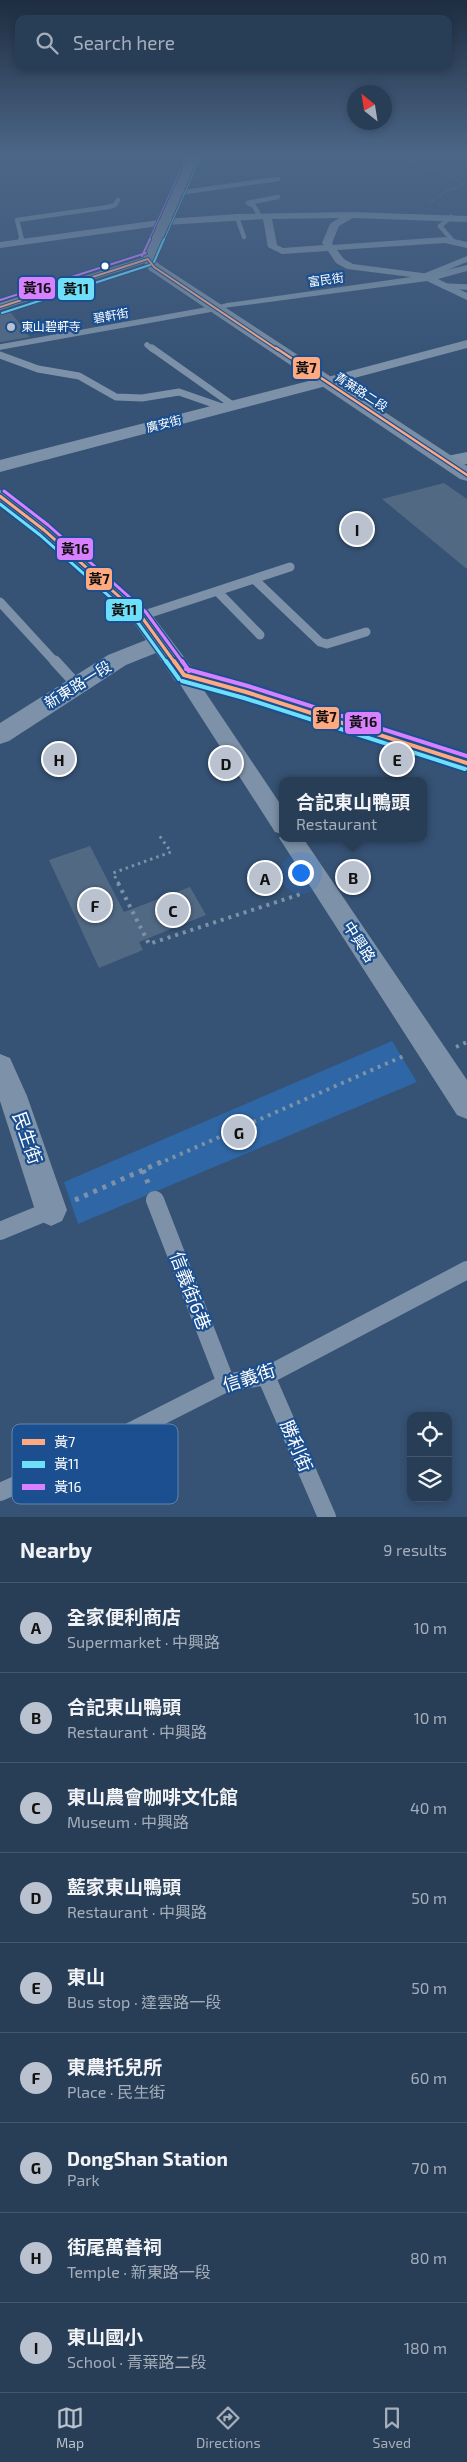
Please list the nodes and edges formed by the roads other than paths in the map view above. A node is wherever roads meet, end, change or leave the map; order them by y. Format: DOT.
graph roads {
  1 [pos="18,224"];
  2 [pos="153,224"];
  3 [pos="165,224"];
  4 [pos="239,224"];
  5 [pos="266,224"];
  6 [pos="335,224"];
  7 [pos="443,224"];
  8 [pos="244,237"];
  9 [pos="452,240"];
  10 [pos="22,242"];
  11 [pos="467,244"];
  12 [pos="0,245"];
  13 [pos="333,248"];
  14 [pos="148,259"];
  15 [pos="467,260"];
  16 [pos="467,268"];
  17 [pos="426,277"];
  18 [pos="444,286"];
  19 [pos="467,287"];
  20 [pos="467,297"];
  21 [pos="0,307"];
  22 [pos="222,307"];
  23 [pos="467,344"];
  24 [pos="147,345"];
  25 [pos="0,348"];
  26 [pos="0,355"];
  27 [pos="334,379"];
  28 [pos="229,407"];
  29 [pos="463,463"];
  30 [pos="0,466"];
  31 [pos="0,496"];
  32 [pos="290,567"];
  33 [pos="254,579"];
  34 [pos="217,591"];
  35 [pos="0,602"];
  36 [pos="141,616"];
  37 [pos="366,632"];
  38 [pos="260,635"];
  39 [pos="160,643"];
  40 [pos="184,675"];
  41 [pos="77,685"];
  42 [pos="0,735"];
  43 [pos="467,763"];
  44 [pos="279,820"];
  45 [pos="294,842"];
  46 [pos="0,1067"];
  47 [pos="462,1088"];
  48 [pos="155,1200"];
  49 [pos="51,1210"];
  50 [pos="0,1231"];
  51 [pos="467,1270"];
  52 [pos="266,1376"];
  53 [pos="226,1383"];
  54 [pos="145,1424"];
  55 [pos="12,1487"];
  56 [pos="0,1492"];
  57 [pos="327,1517"];
  1 -- 10 [label="lane"];
  2 -- 10 [label="street"];
  3 -- 14 [label="main road"];
  4 -- 8 [label="lane"];
  5 -- 13 [label="street"];
  6 -- 13 [label="street"];
  7 -- 9 [label="lane"];
  9 -- 11 [label="street"];
  9 -- 13 [label="street"];
  10 -- 12 [label="street"];
  13 -- 17 [label="street"];
  14 -- 21 [label="street"];
  14 -- 22 [label="main road, 青葉路二段"];
  15 -- 17 [label="lane"];
  16 -- 17 [label="street"];
  17 -- 18 [label="street"];
  17 -- 22 [label="street, 富民街"];
  18 -- 19 [label="lane"];
  18 -- 20 [label="street"];
  22 -- 25 [label="lane, 碧軒街"];
  22 -- 27 [label="main road, 青葉路二段"];
  23 -- 27 [label="street, 廣安街"];
  24 -- 28 [label="lane"];
  26 -- 28 [label="lane"];
  27 -- 28 [label="street, 廣安街"];
  27 -- 29 [label="main road, 青葉路二段"];
  28 -- 30 [label="street, 廣安街"];
  31 -- 36 [label="street"];
  32 -- 33 [label="lane"];
  33 -- 34 [label="lane"];
  33 -- 37 [label="lane"];
  34 -- 36 [label="lane"];
  34 -- 38 [label="lane"];
  35 -- 41 [label="lane"];
  36 -- 39 [label="street"];
  39 -- 40 [label="street"];
  39 -- 41 [label="street, 新東路一段"];
  40 -- 43 [label="street"];
  40 -- 44 [label="street"];
  41 -- 42 [label="street, 新東路一段"];
  45 -- 47 [label="street, 中興路"];
  46 -- 49 [label="street, 民生街"];
  48 -- 53 [label="lane, 信義街6巷"];
  49 -- 50 [label="lane"];
  51 -- 52 [label="lane, 信義街"];
  52 -- 53 [label="lane, 信義街"];
  52 -- 57 [label="lane, 勝利街"];
  53 -- 54 [label="lane, 信義街"];
  55 -- 56 [label="lane, 信義街"];
}
